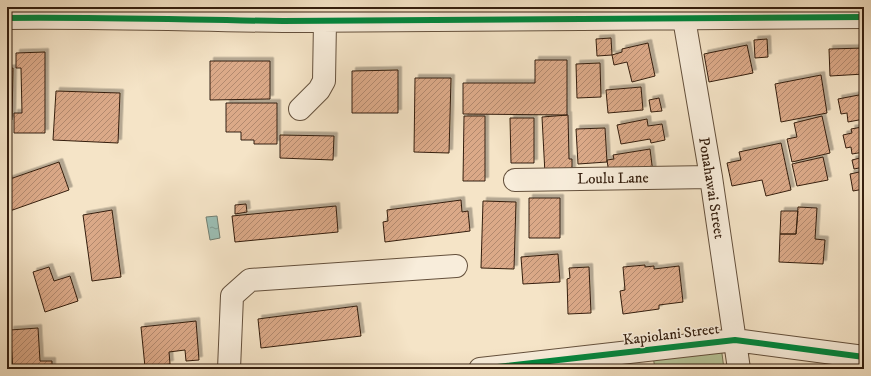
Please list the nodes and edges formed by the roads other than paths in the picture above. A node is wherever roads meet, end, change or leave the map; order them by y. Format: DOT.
graph roads {
  1 [pos="683,14"];
  2 [pos="864,17"];
  3 [pos="7,18"];
  4 [pos="325,21"];
  5 [pos="300,109"];
  6 [pos="711,177"];
  7 [pos="515,180"];
  8 [pos="456,266"];
  9 [pos="735,340"];
  10 [pos="864,357"];
  11 [pos="229,369"];
  12 [pos="480,369"];
  13 [pos="739,369"];
  1 -- 2 [label="street"];
  1 -- 4 [label="street"];
  1 -- 6 [label="street, Ponahawai Street"];
  3 -- 4 [label="street"];
  4 -- 5 [label="street"];
  6 -- 7 [label="street, Loulu Lane"];
  6 -- 9 [label="street, Ponahawai Street"];
  8 -- 11 [label="street"];
  9 -- 10 [label="street, Kapiolani Street"];
  9 -- 12 [label="street, Kapiolani Street"];
  9 -- 13 [label="street, Ponahawai Street"];
}
